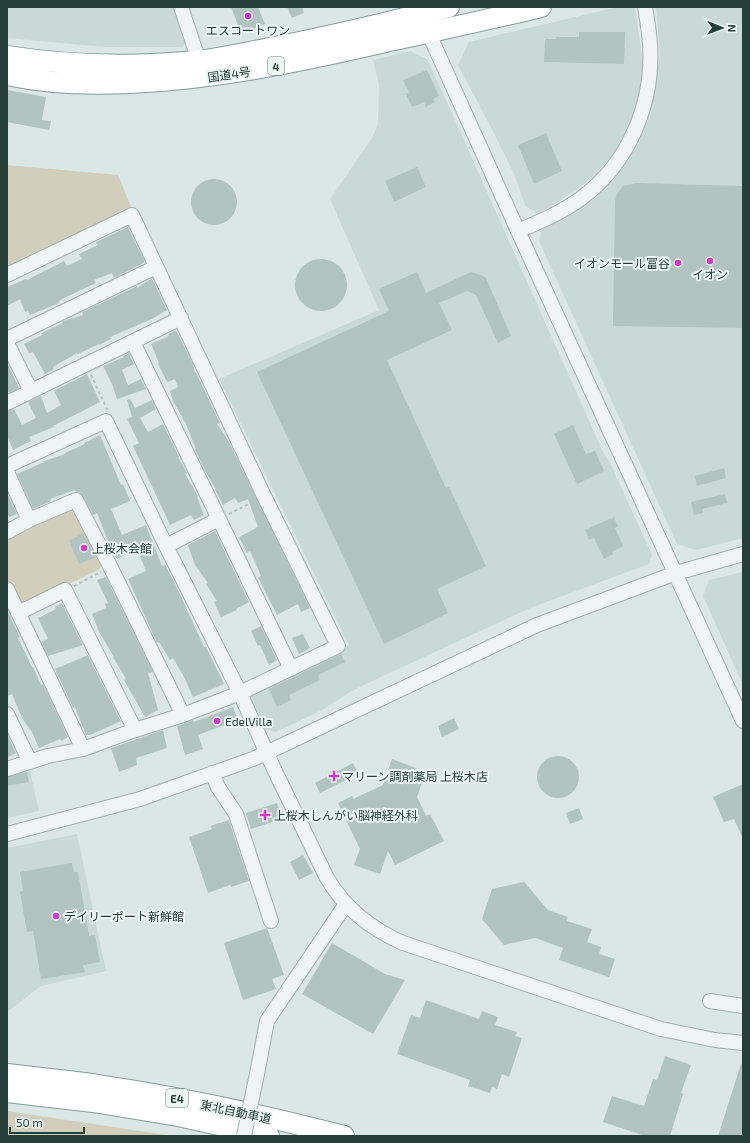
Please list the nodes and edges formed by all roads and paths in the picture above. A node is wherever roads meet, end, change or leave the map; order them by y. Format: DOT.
graph roads {
  1 [pos="181,7"];
  2 [pos="449,7"];
  3 [pos="541,7"];
  4 [pos="645,7"];
  5 [pos="418,11"];
  6 [pos="429,33"];
  7 [pos="7,56"];
  8 [pos="199,61"];
  9 [pos="7,76"];
  10 [pos="518,231"];
  11 [pos="156,267"];
  12 [pos="7,274"];
  13 [pos="181,318"];
  14 [pos="7,339"];
  15 [pos="132,342"];
  16 [pos="7,343"];
  17 [pos="86,365"];
  18 [pos="30,391"];
  19 [pos="7,403"];
  20 [pos="106,421"];
  21 [pos="7,466"];
  22 [pos="7,472"];
  23 [pos="264,496"];
  24 [pos="219,519"];
  25 [pos="29,520"];
  26 [pos="7,532"];
  27 [pos="166,546"];
  28 [pos="743,554"];
  29 [pos="110,566"];
  30 [pos="676,573"];
  31 [pos="7,589"];
  32 [pos="65,590"];
  33 [pos="18,613"];
  34 [pos="291,669"];
  35 [pos="240,693"];
  36 [pos="7,714"];
  37 [pos="182,715"];
  38 [pos="743,721"];
  39 [pos="135,730"];
  40 [pos="83,749"];
  41 [pos="266,753"];
  42 [pos="30,762"];
  43 [pos="7,770"];
  44 [pos="212,773"];
  45 [pos="7,834"];
  46 [pos="346,904"];
  47 [pos="271,921"];
  48 [pos="710,1001"];
  49 [pos="743,1006"];
  50 [pos="743,1043"];
  51 [pos="7,1074"];
  52 [pos="7,1092"];
  53 [pos="244,1136"];
  54 [pos="269,1136"];
  55 [pos="344,1136"];
  1 -- 8 [label="street"];
  2 -- 5 [label="highway, 国道4号 / 4"];
  3 -- 6 [label="highway, 国道4号 / 4"];
  4 -- 10 [label="street"];
  5 -- 6 [label="street"];
  5 -- 8 [label="highway, 国道4号 / 4"];
  6 -- 9 [label="highway, 国道4号 / 4"];
  6 -- 10 [label="street"];
  7 -- 8 [label="highway, 国道4号 / 4"];
  10 -- 30 [label="street"];
  11 -- 12 [label="street"];
  11 -- 13 [label="street"];
  11 -- 14 [label="street"];
  13 -- 15 [label="street"];
  13 -- 23 [label="street"];
  15 -- 17 [label="street"];
  15 -- 24 [label="street"];
  16 -- 18 [label="street"];
  17 -- 18 [label="street"];
  17 -- 20 [label="path"];
  18 -- 19 [label="street"];
  20 -- 21 [label="street"];
  20 -- 27 [label="street"];
  22 -- 25 [label="street"];
  23 -- 24 [label="path"];
  23 -- 34 [label="street"];
  24 -- 27 [label="street"];
  24 -- 34 [label="street"];
  25 -- 26 [label="street"];
  25 -- 29 [label="street"];
  27 -- 35 [label="street"];
  28 -- 30 [label="street"];
  29 -- 32 [label="path"];
  29 -- 37 [label="street"];
  30 -- 38 [label="street"];
  30 -- 41 [label="street"];
  31 -- 33 [label="street"];
  32 -- 33 [label="street"];
  32 -- 39 [label="street"];
  33 -- 40 [label="street"];
  34 -- 35 [label="street"];
  35 -- 37 [label="street"];
  35 -- 41 [label="street"];
  36 -- 42 [label="street"];
  37 -- 39 [label="street"];
  39 -- 40 [label="street"];
  40 -- 42 [label="street"];
  41 -- 44 [label="street"];
  41 -- 46 [label="street"];
  42 -- 43 [label="street"];
  44 -- 45 [label="street"];
  44 -- 47 [label="street"];
  46 -- 50 [label="street"];
  46 -- 53 [label="street, bridge"];
  48 -- 49 [label="street"];
  51 -- 55 [label="highway, 東北自動車道 / E4"];
  52 -- 54 [label="highway, 東北自動車道 / E4"];
}
